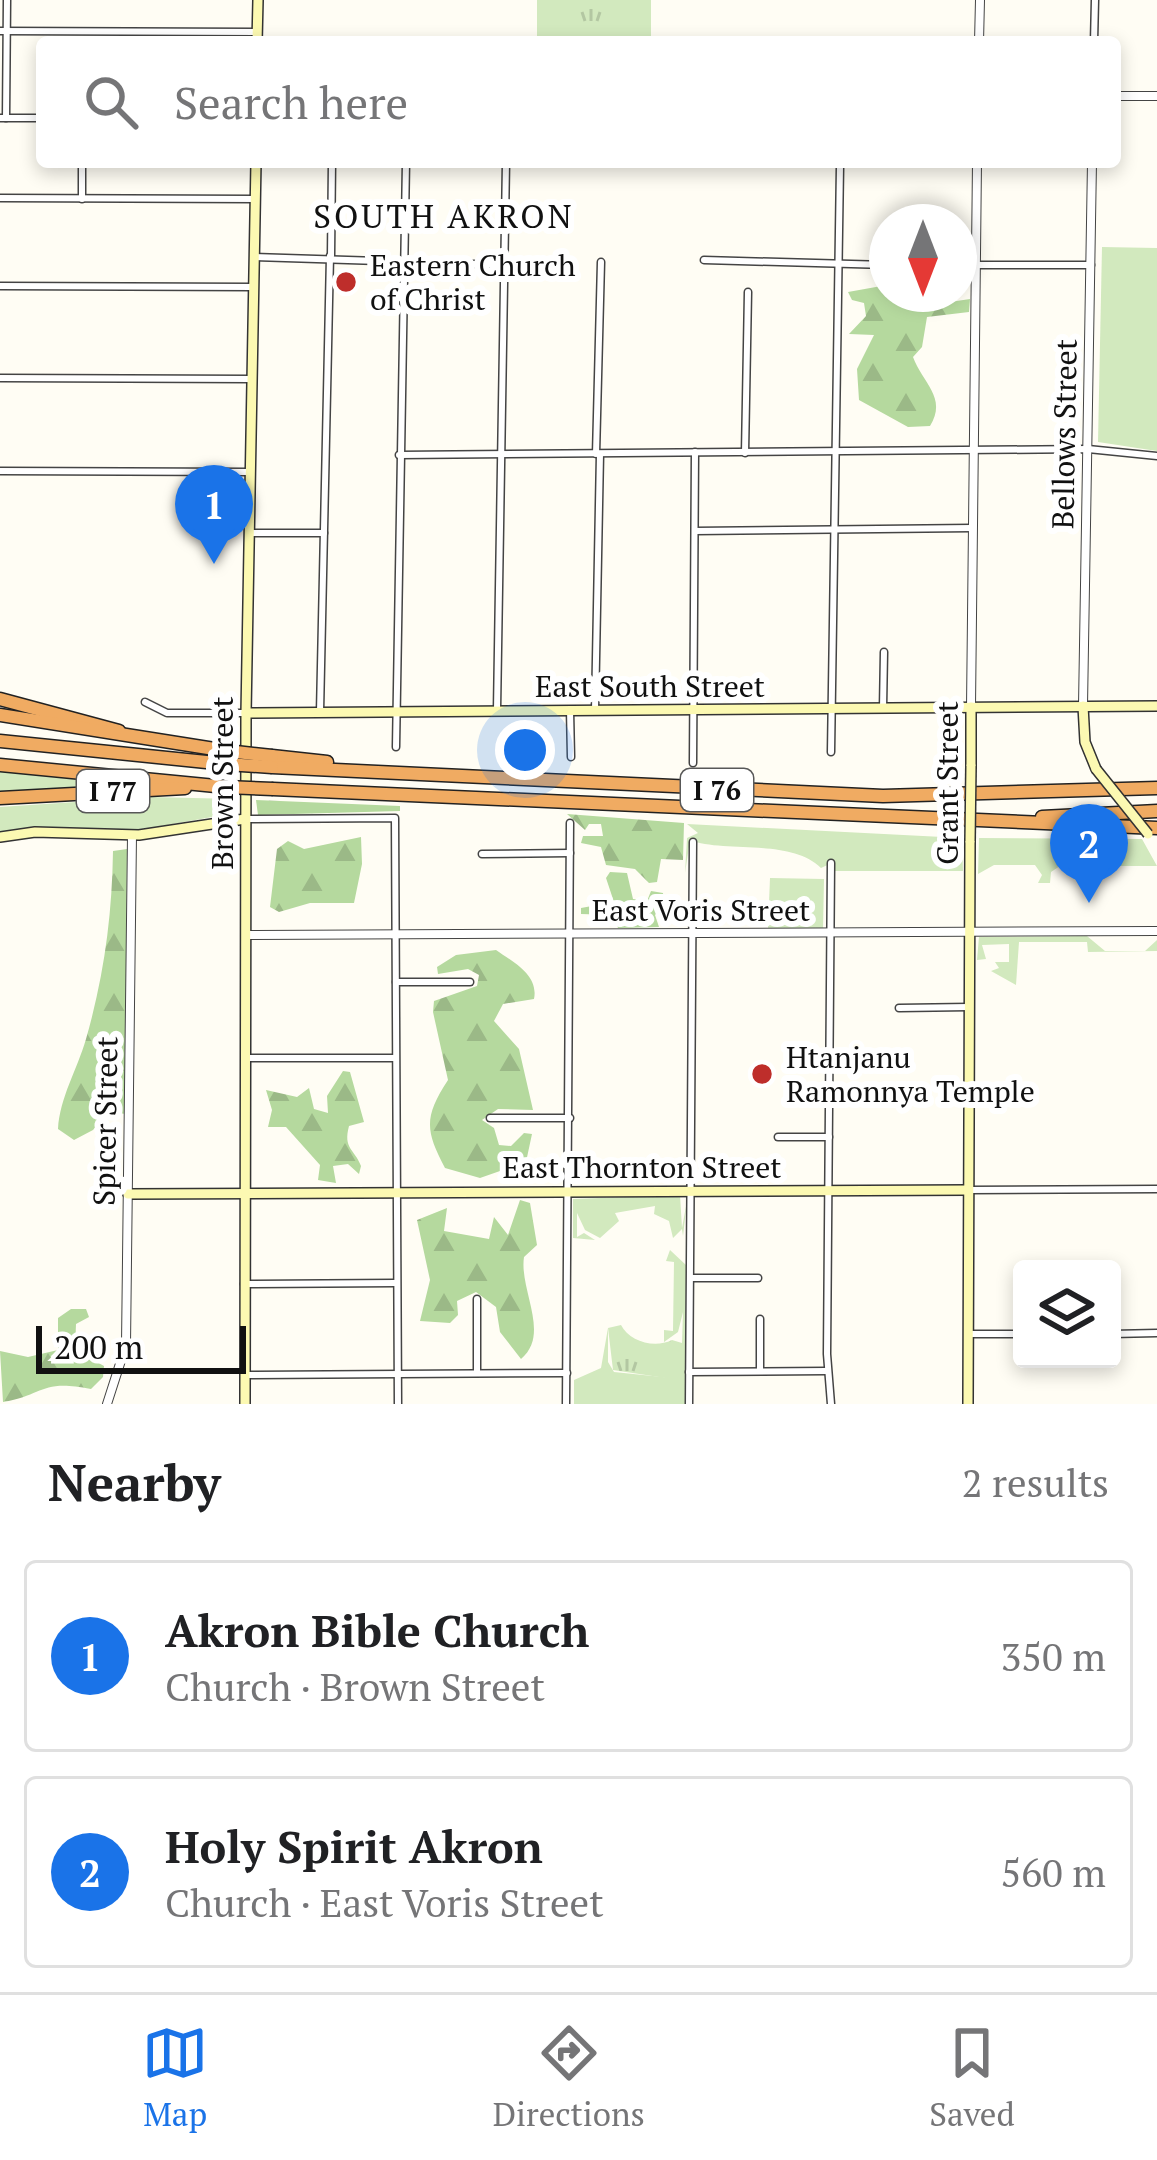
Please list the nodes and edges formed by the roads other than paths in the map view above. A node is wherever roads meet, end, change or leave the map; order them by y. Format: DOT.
graph roads {
  1 [pos="7,0"];
  2 [pos="258,0"];
  3 [pos="980,0"];
  4 [pos="1095,0"];
  5 [pos="3,31"];
  6 [pos="174,32"];
  7 [pos="174,36"];
  8 [pos="240,36"];
  9 [pos="257,36"];
  10 [pos="979,36"];
  11 [pos="1094,36"];
  12 [pos="1121,96"];
  13 [pos="1157,96"];
  14 [pos="3,118"];
  15 [pos="36,118"];
  16 [pos="82,168"];
  17 [pos="256,168"];
  18 [pos="332,168"];
  19 [pos="406,168"];
  20 [pos="506,168"];
  21 [pos="840,168"];
  22 [pos="977,168"];
  23 [pos="1092,168"];
  24 [pos="0,199"];
  25 [pos="82,199"];
  26 [pos="255,199"];
  27 [pos="976,204"];
  28 [pos="254,256"];
  29 [pos="330,256"];
  30 [pos="704,260"];
  31 [pos="404,261"];
  32 [pos="601,262"];
  33 [pos="836,264"];
  34 [pos="504,265"];
  35 [pos="869,265"];
  36 [pos="977,265"];
  37 [pos="1090,266"];
  38 [pos="0,286"];
  39 [pos="254,286"];
  40 [pos="748,292"];
  41 [pos="974,312"];
  42 [pos="0,378"];
  43 [pos="252,379"];
  44 [pos="1088,448"];
  45 [pos="972,451"];
  46 [pos="695,452"];
  47 [pos="832,452"];
  48 [pos="746,453"];
  49 [pos="502,454"];
  50 [pos="598,454"];
  51 [pos="399,455"];
  52 [pos="1157,455"];
  53 [pos="0,471"];
  54 [pos="250,472"];
  55 [pos="972,528"];
  56 [pos="832,529"];
  57 [pos="694,531"];
  58 [pos="249,533"];
  59 [pos="324,533"];
  60 [pos="884,652"];
  61 [pos="0,699"];
  62 [pos="145,702"];
  63 [pos="1084,706"];
  64 [pos="1157,706"];
  65 [pos="971,707"];
  66 [pos="831,708"];
  67 [pos="883,708"];
  68 [pos="497,710"];
  69 [pos="570,710"];
  70 [pos="595,710"];
  71 [pos="693,710"];
  72 [pos="320,712"];
  73 [pos="396,712"];
  74 [pos="246,713"];
  75 [pos="0,715"];
  76 [pos="0,741"];
  77 [pos="148,742"];
  78 [pos="396,747"];
  79 [pos="831,752"];
  80 [pos="571,757"];
  81 [pos="226,758"];
  82 [pos="693,763"];
  83 [pos="0,765"];
  84 [pos="1157,786"];
  85 [pos="226,787"];
  86 [pos="0,798"];
  87 [pos="1157,811"];
  88 [pos="245,819"];
  89 [pos="981,821"];
  90 [pos="570,823"];
  91 [pos="1157,829"];
  92 [pos="132,835"];
  93 [pos="0,837"];
  94 [pos="693,842"];
  95 [pos="1157,844"];
  96 [pos="570,853"];
  97 [pos="482,854"];
  98 [pos="831,862"];
  99 [pos="1157,931"];
  100 [pos="970,932"];
  101 [pos="830,933"];
  102 [pos="569,934"];
  103 [pos="692,934"];
  104 [pos="246,935"];
  105 [pos="394,935"];
  106 [pos="394,982"];
  107 [pos="470,982"];
  108 [pos="969,1007"];
  109 [pos="899,1008"];
  110 [pos="246,1058"];
  111 [pos="394,1058"];
  112 [pos="490,1118"];
  113 [pos="570,1118"];
  114 [pos="778,1137"];
  115 [pos="829,1137"];
  116 [pos="1157,1189"];
  117 [pos="691,1190"];
  118 [pos="829,1190"];
  119 [pos="968,1190"];
  120 [pos="569,1191"];
  121 [pos="393,1192"];
  122 [pos="244,1193"];
  123 [pos="128,1194"];
  124 [pos="691,1278"];
  125 [pos="758,1278"];
  126 [pos="395,1283"];
  127 [pos="244,1284"];
  128 [pos="477,1299"];
  129 [pos="760,1318"];
  130 [pos="1157,1333"];
  131 [pos="968,1334"];
  132 [pos="1013,1334"];
  133 [pos="1121,1334"];
  134 [pos="760,1371"];
  135 [pos="827,1371"];
  136 [pos="689,1372"];
  137 [pos="477,1373"];
  138 [pos="567,1373"];
  139 [pos="397,1374"];
  140 [pos="245,1375"];
  141 [pos="107,1404"];
  142 [pos="245,1404"];
  143 [pos="398,1404"];
  144 [pos="566,1404"];
  145 [pos="689,1404"];
  146 [pos="831,1404"];
  147 [pos="968,1404"];
  1 -- 5 [label="street"];
  2 -- 9 [label="main road"];
  3 -- 10 [label="street"];
  4 -- 11 [label="street"];
  5 -- 6 [label="street"];
  5 -- 14 [label="street"];
  6 -- 7 [label="street"];
  6 -- 8 [label="street"];
  12 -- 13 [label="street"];
  14 -- 15 [label="street"];
  16 -- 25 [label="street"];
  17 -- 26 [label="main road, Brown Street"];
  18 -- 29 [label="street"];
  19 -- 31 [label="street"];
  20 -- 34 [label="street"];
  21 -- 33 [label="street"];
  22 -- 27 [label="street, Grant Street"];
  23 -- 37 [label="street, Bellows Street"];
  24 -- 25 [label="street"];
  25 -- 26 [label="street"];
  26 -- 28 [label="main road, Brown Street"];
  28 -- 29 [label="street"];
  28 -- 39 [label="main road, Brown Street"];
  29 -- 31 [label="street"];
  29 -- 59 [label="street"];
  30 -- 33 [label="street"];
  31 -- 34 [label="street"];
  31 -- 51 [label="street"];
  32 -- 50 [label="street"];
  33 -- 35 [label="street"];
  33 -- 47 [label="street"];
  34 -- 49 [label="street"];
  36 -- 37 [label="street"];
  37 -- 44 [label="street, Bellows Street"];
  38 -- 39 [label="street"];
  39 -- 43 [label="main road, Brown Street"];
  40 -- 48 [label="street"];
  41 -- 45 [label="street, Grant Street"];
  42 -- 43 [label="street"];
  43 -- 54 [label="main road, Brown Street"];
  44 -- 45 [label="street"];
  44 -- 52 [label="street"];
  44 -- 63 [label="street, Bellows Street"];
  45 -- 47 [label="street"];
  45 -- 55 [label="street, Grant Street"];
  46 -- 48 [label="street"];
  46 -- 50 [label="street"];
  46 -- 57 [label="street"];
  47 -- 48 [label="street"];
  47 -- 56 [label="street"];
  49 -- 50 [label="street"];
  49 -- 51 [label="street"];
  49 -- 68 [label="street"];
  50 -- 70 [label="street"];
  51 -- 73 [label="street"];
  53 -- 54 [label="street"];
  54 -- 58 [label="main road, Brown Street"];
  55 -- 56 [label="street"];
  55 -- 65 [label="street, Grant Street"];
  56 -- 57 [label="street"];
  56 -- 66 [label="street"];
  57 -- 71 [label="street"];
  58 -- 59 [label="street"];
  58 -- 74 [label="main road, Brown Street"];
  59 -- 72 [label="street"];
  60 -- 67 [label="street"];
  61 -- 77 [label="highway, I 77"];
  62 -- 74 [label="street, East South Street"];
  63 -- 64 [label="main road, East South Street"];
  63 -- 65 [label="main road, East South Street"];
  63 -- 95 [label="main road, bridge"];
  65 -- 67 [label="main road, East South Street"];
  65 -- 100 [label="main road, Grant Street, bridge"];
  66 -- 67 [label="main road, East South Street"];
  66 -- 71 [label="main road, East South Street"];
  66 -- 79 [label="street"];
  68 -- 69 [label="main road, East South Street"];
  68 -- 73 [label="main road, East South Street"];
  69 -- 70 [label="main road, East South Street"];
  69 -- 80 [label="street"];
  70 -- 71 [label="main road, East South Street"];
  71 -- 82 [label="street"];
  72 -- 73 [label="main road, East South Street"];
  72 -- 74 [label="main road, East South Street"];
  73 -- 78 [label="street"];
  74 -- 88 [label="main road, Brown Street"];
  75 -- 77 [label="highway"];
  76 -- 81 [label="highway"];
  77 -- 81 [label="highway"];
  81 -- 84 [label="highway, I 76, bridge"];
  83 -- 85 [label="highway, I 76"];
  85 -- 86 [label="highway, I 77"];
  85 -- 89 [label="highway, I 76, bridge"];
  87 -- 89 [label="highway, I 76"];
  88 -- 92 [label="main road"];
  88 -- 104 [label="main road, Brown Street"];
  88 -- 105 [label="street"];
  89 -- 91 [label="highway"];
  90 -- 96 [label="street"];
  92 -- 93 [label="main road"];
  92 -- 123 [label="street, Spicer Street"];
  94 -- 103 [label="street"];
  96 -- 97 [label="street"];
  96 -- 102 [label="street"];
  98 -- 101 [label="street"];
  99 -- 100 [label="street, East Voris Street"];
  100 -- 101 [label="street, East Voris Street"];
  100 -- 108 [label="main road, Grant Street"];
  101 -- 103 [label="street, East Voris Street"];
  101 -- 115 [label="street"];
  102 -- 103 [label="street, East Voris Street"];
  102 -- 105 [label="street, East Voris Street"];
  102 -- 113 [label="street"];
  103 -- 117 [label="street"];
  104 -- 105 [label="street, East Voris Street"];
  104 -- 110 [label="main road, Brown Street"];
  105 -- 106 [label="street"];
  106 -- 107 [label="street"];
  106 -- 111 [label="street"];
  108 -- 109 [label="street"];
  108 -- 119 [label="main road, Grant Street"];
  110 -- 111 [label="street"];
  110 -- 122 [label="main road, Brown Street"];
  111 -- 121 [label="street"];
  112 -- 113 [label="street"];
  113 -- 120 [label="street"];
  114 -- 115 [label="street"];
  115 -- 118 [label="street"];
  116 -- 119 [label="street, East Thornton Street"];
  117 -- 118 [label="main road, East Thornton Street"];
  117 -- 120 [label="main road, East Thornton Street"];
  117 -- 124 [label="street"];
  118 -- 119 [label="main road, East Thornton Street"];
  118 -- 135 [label="street"];
  119 -- 131 [label="main road, Grant Street"];
  120 -- 121 [label="main road, East Thornton Street"];
  120 -- 138 [label="street"];
  121 -- 122 [label="main road, East Thornton Street"];
  121 -- 126 [label="street"];
  122 -- 123 [label="main road, East Thornton Street"];
  122 -- 127 [label="main road, Brown Street"];
  123 -- 141 [label="street, Spicer Street"];
  124 -- 125 [label="street"];
  124 -- 136 [label="street"];
  126 -- 127 [label="street"];
  126 -- 139 [label="street"];
  127 -- 140 [label="main road, Brown Street"];
  128 -- 137 [label="street"];
  129 -- 134 [label="street"];
  130 -- 133 [label="street"];
  131 -- 132 [label="street"];
  131 -- 147 [label="main road, Grant Street"];
  134 -- 135 [label="street"];
  134 -- 136 [label="street"];
  135 -- 146 [label="street"];
  136 -- 145 [label="street"];
  137 -- 138 [label="street"];
  137 -- 139 [label="street"];
  138 -- 144 [label="street"];
  139 -- 140 [label="street"];
  139 -- 143 [label="street"];
  140 -- 142 [label="main road, Brown Street"];
}
